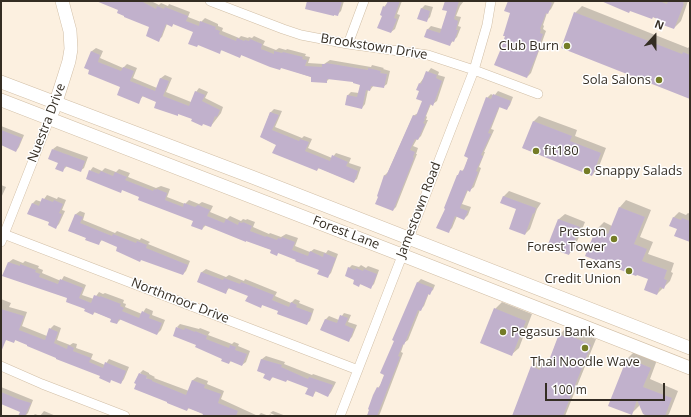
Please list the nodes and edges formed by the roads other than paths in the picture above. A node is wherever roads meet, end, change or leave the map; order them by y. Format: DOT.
graph roads {
  1 [pos="62,1"];
  2 [pos="210,1"];
  3 [pos="364,1"];
  4 [pos="491,1"];
  5 [pos="348,44"];
  6 [pos="474,70"];
  7 [pos="1,82"];
  8 [pos="538,94"];
  9 [pos="1,100"];
  10 [pos="56,103"];
  11 [pos="49,120"];
  12 [pos="252,177"];
  13 [pos="245,195"];
  14 [pos="2,236"];
  15 [pos="408,238"];
  16 [pos="402,255"];
  17 [pos="488,269"];
  18 [pos="482,286"];
  19 [pos="619,320"];
  20 [pos="612,337"];
  21 [pos="690,348"];
  22 [pos="1,366"];
  23 [pos="690,368"];
  24 [pos="358,370"];
  25 [pos="125,416"];
  26 [pos="340,416"];
  1 -- 10 [label="main road, Nuestra Drive"];
  2 -- 5 [label="street, Brookstown Drive"];
  3 -- 5 [label="street"];
  4 -- 6 [label="street, Jamestown Road"];
  5 -- 6 [label="street, Brookstown Drive"];
  6 -- 8 [label="street, Brookstown Drive"];
  6 -- 15 [label="street, Jamestown Road"];
  7 -- 10 [label="main road, Forest Lane"];
  9 -- 11 [label="main road, Forest Lane"];
  10 -- 11 [label="main road, Nuestra Drive"];
  10 -- 12 [label="main road, Forest Lane"];
  11 -- 13 [label="main road, Forest Lane"];
  11 -- 14 [label="street, Nuestra Drive"];
  12 -- 13 [label="main road"];
  12 -- 15 [label="main road, Forest Lane"];
  13 -- 16 [label="main road, Forest Lane"];
  14 -- 24 [label="street, Northmoor Drive"];
  15 -- 16 [label="street, Jamestown Road"];
  15 -- 17 [label="main road, Forest Lane"];
  16 -- 18 [label="main road, Forest Lane"];
  16 -- 24 [label="street, Jamestown Road"];
  17 -- 18 [label="main road"];
  17 -- 19 [label="main road, Forest Lane"];
  18 -- 20 [label="main road, Forest Lane"];
  19 -- 20 [label="main road"];
  19 -- 21 [label="main road, Forest Lane"];
  20 -- 23 [label="main road, Forest Lane"];
  22 -- 25 [label="street"];
  24 -- 26 [label="street, Jamestown Road"];
}
